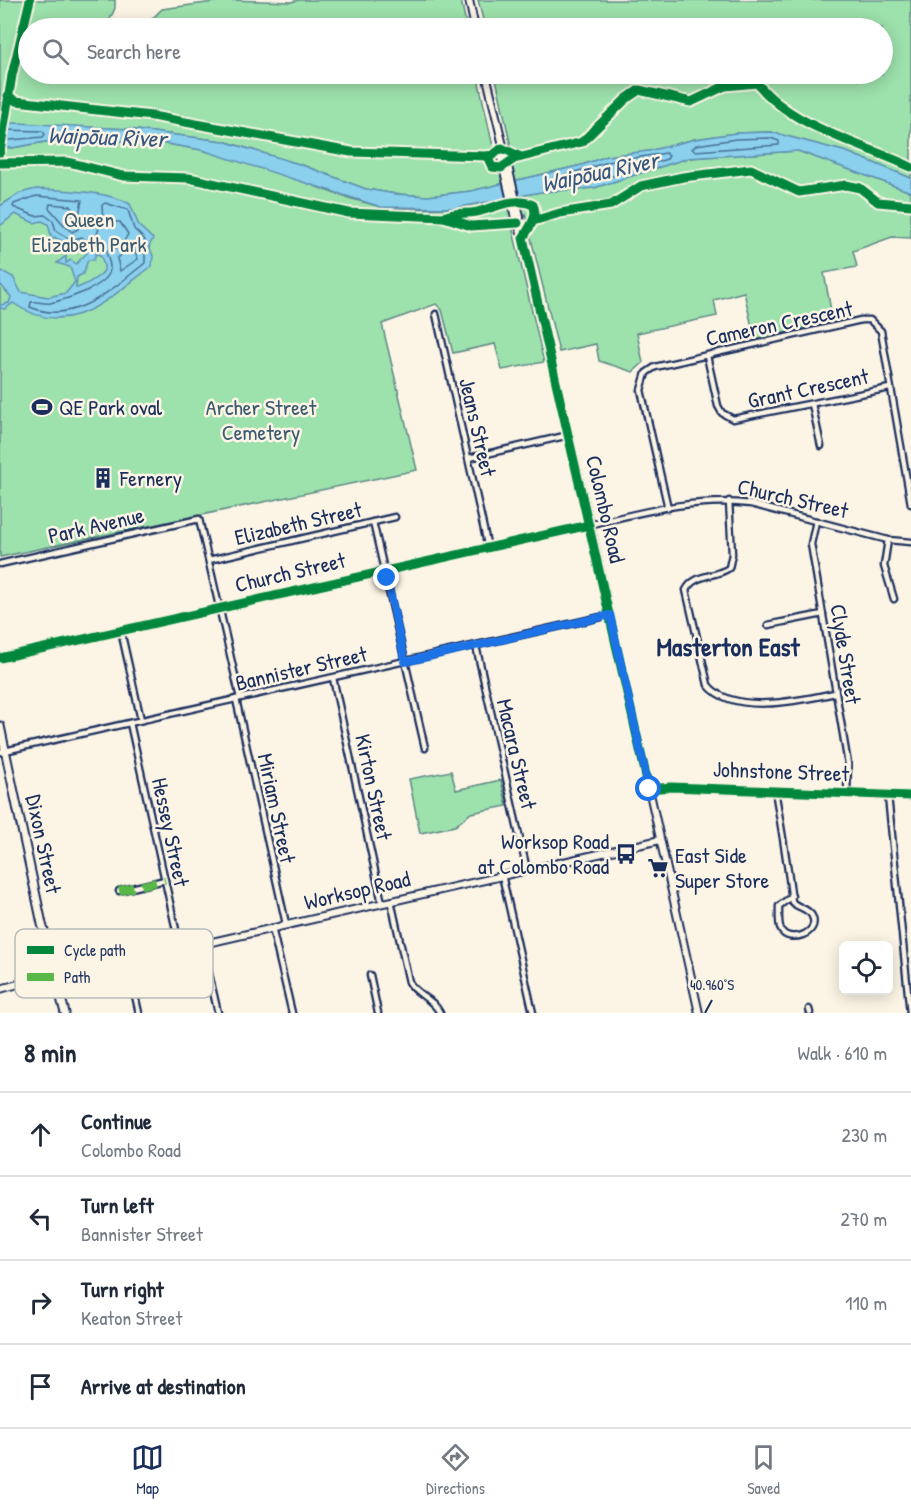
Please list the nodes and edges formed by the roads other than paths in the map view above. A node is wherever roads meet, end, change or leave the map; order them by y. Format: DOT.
graph roads {
  1 [pos="30,0"];
  2 [pos="469,0"];
  3 [pos="25,18"];
  4 [pos="474,18"];
  5 [pos="488,84"];
  6 [pos="436,314"];
  7 [pos="707,356"];
  8 [pos="890,388"];
  9 [pos="812,404"];
  10 [pos="569,435"];
  11 [pos="821,446"];
  12 [pos="468,458"];
  13 [pos="729,501"];
  14 [pos="911,504"];
  15 [pos="668,508"];
  16 [pos="395,517"];
  17 [pos="199,519"];
  18 [pos="816,521"];
  19 [pos="373,522"];
  20 [pos="590,525"];
  21 [pos="888,540"];
  22 [pos="911,541"];
  23 [pos="488,548"];
  24 [pos="209,560"];
  25 [pos="0,564"];
  26 [pos="385,571"];
  27 [pos="894,598"];
  28 [pos="220,608"];
  29 [pos="823,614"];
  30 [pos="610,615"];
  31 [pos="768,625"];
  32 [pos="121,630"];
  33 [pos="476,646"];
  34 [pos="0,658"];
  35 [pos="405,662"];
  36 [pos="333,678"];
  37 [pos="835,693"];
  38 [pos="238,699"];
  39 [pos="141,720"];
  40 [pos="130,723"];
  41 [pos="0,726"];
  42 [pos="425,748"];
  43 [pos="3,751"];
  44 [pos="649,789"];
  45 [pos="775,790"];
  46 [pos="847,793"];
  47 [pos="888,795"];
  48 [pos="911,796"];
  49 [pos="660,840"];
  50 [pos="527,870"];
  51 [pos="502,875"];
  52 [pos="165,880"];
  53 [pos="119,891"];
  54 [pos="792,896"];
  55 [pos="391,901"];
  56 [pos="382,903"];
  57 [pos="286,924"];
  58 [pos="272,928"];
  59 [pos="43,929"];
  60 [pos="176,929"];
  61 [pos="213,941"];
  62 [pos="370,975"];
  63 [pos="15,985"];
  64 [pos="0,989"];
  65 [pos="213,991"];
  66 [pos="61,998"];
  67 [pos="136,998"];
  68 [pos="65,1013"];
  69 [pos="139,1013"];
  70 [pos="218,1013"];
  71 [pos="292,1013"];
  72 [pos="378,1013"];
  73 [pos="440,1013"];
  74 [pos="533,1013"];
  75 [pos="699,1013"];
  76 [pos="910,1013"];
  1 -- 3 [label="street"];
  2 -- 4 [label="street"];
  5 -- 10 [label="street, Colombo Road"];
  6 -- 12 [label="street, Jeans Street"];
  7 -- 8 [label="street, Cameron Crescent"];
  7 -- 9 [label="street, Grant Crescent"];
  7 -- 15 [label="street, Cameron Crescent"];
  8 -- 9 [label="street, Grant Crescent"];
  8 -- 14 [label="street, Cameron Crescent"];
  9 -- 11 [label="street"];
  10 -- 12 [label="street"];
  10 -- 20 [label="street, Colombo Road"];
  12 -- 23 [label="street, Jeans Street"];
  13 -- 15 [label="street, Church Street"];
  13 -- 18 [label="street, Church Street"];
  13 -- 37 [label="street"];
  15 -- 20 [label="street, Church Street"];
  16 -- 19 [label="street, Elizabeth Street"];
  17 -- 24 [label="street, Miriam Street"];
  17 -- 25 [label="street, Park Avenue"];
  18 -- 21 [label="street, Church Street"];
  18 -- 29 [label="street, Clyde Street"];
  19 -- 24 [label="street, Elizabeth Street"];
  19 -- 26 [label="street"];
  20 -- 23 [label="street, Church Street"];
  20 -- 30 [label="street, Colombo Road"];
  21 -- 22 [label="street, Church Street"];
  21 -- 27 [label="street"];
  23 -- 26 [label="street, Church Street"];
  24 -- 28 [label="street, Miriam Street"];
  26 -- 28 [label="street, Church Street"];
  26 -- 35 [label="street"];
  28 -- 32 [label="street, Church Street"];
  28 -- 38 [label="street, Miriam Street"];
  29 -- 31 [label="street"];
  29 -- 37 [label="street, Clyde Street"];
  30 -- 33 [label="street, Bannister Street"];
  30 -- 44 [label="street, Colombo Road"];
  32 -- 34 [label="street, Church Street"];
  32 -- 39 [label="street"];
  33 -- 35 [label="street, Bannister Street"];
  33 -- 50 [label="street, Macara Street"];
  35 -- 36 [label="street, Bannister Street"];
  35 -- 42 [label="street"];
  36 -- 38 [label="street, Bannister Street"];
  36 -- 56 [label="street, Kirton Street"];
  37 -- 46 [label="street, Clyde Street"];
  38 -- 39 [label="street, Bannister Street"];
  38 -- 57 [label="street, Miriam Street"];
  39 -- 40 [label="street, Bannister Street"];
  40 -- 43 [label="street, Bannister Street"];
  40 -- 52 [label="street, Hessey Street"];
  41 -- 43 [label="main road, Dixon Street"];
  43 -- 59 [label="main road, Dixon Street"];
  44 -- 45 [label="street, Johnstone Street"];
  44 -- 49 [label="street, Colombo Road"];
  45 -- 46 [label="street, Johnstone Street"];
  45 -- 54 [label="street"];
  46 -- 47 [label="street, Johnstone Street"];
  47 -- 48 [label="street, Johnstone Street"];
  47 -- 76 [label="street"];
  49 -- 50 [label="street, Worksop Road"];
  49 -- 75 [label="street, Colombo Road"];
  50 -- 51 [label="street, Worksop Road"];
  51 -- 55 [label="street, Worksop Road"];
  51 -- 74 [label="street"];
  52 -- 53 [label="street"];
  52 -- 60 [label="street, Hessey Street"];
  54 -- 54 [label="street"];
  55 -- 56 [label="street, Worksop Road"];
  55 -- 73 [label="street"];
  56 -- 57 [label="street, Worksop Road"];
  57 -- 58 [label="street, Worksop Road"];
  58 -- 61 [label="street, Worksop Road"];
  58 -- 71 [label="street"];
  62 -- 72 [label="street"];
  63 -- 64 [label="street"];
  65 -- 70 [label="street"];
  66 -- 68 [label="main road"];
  67 -- 69 [label="street"];
}
